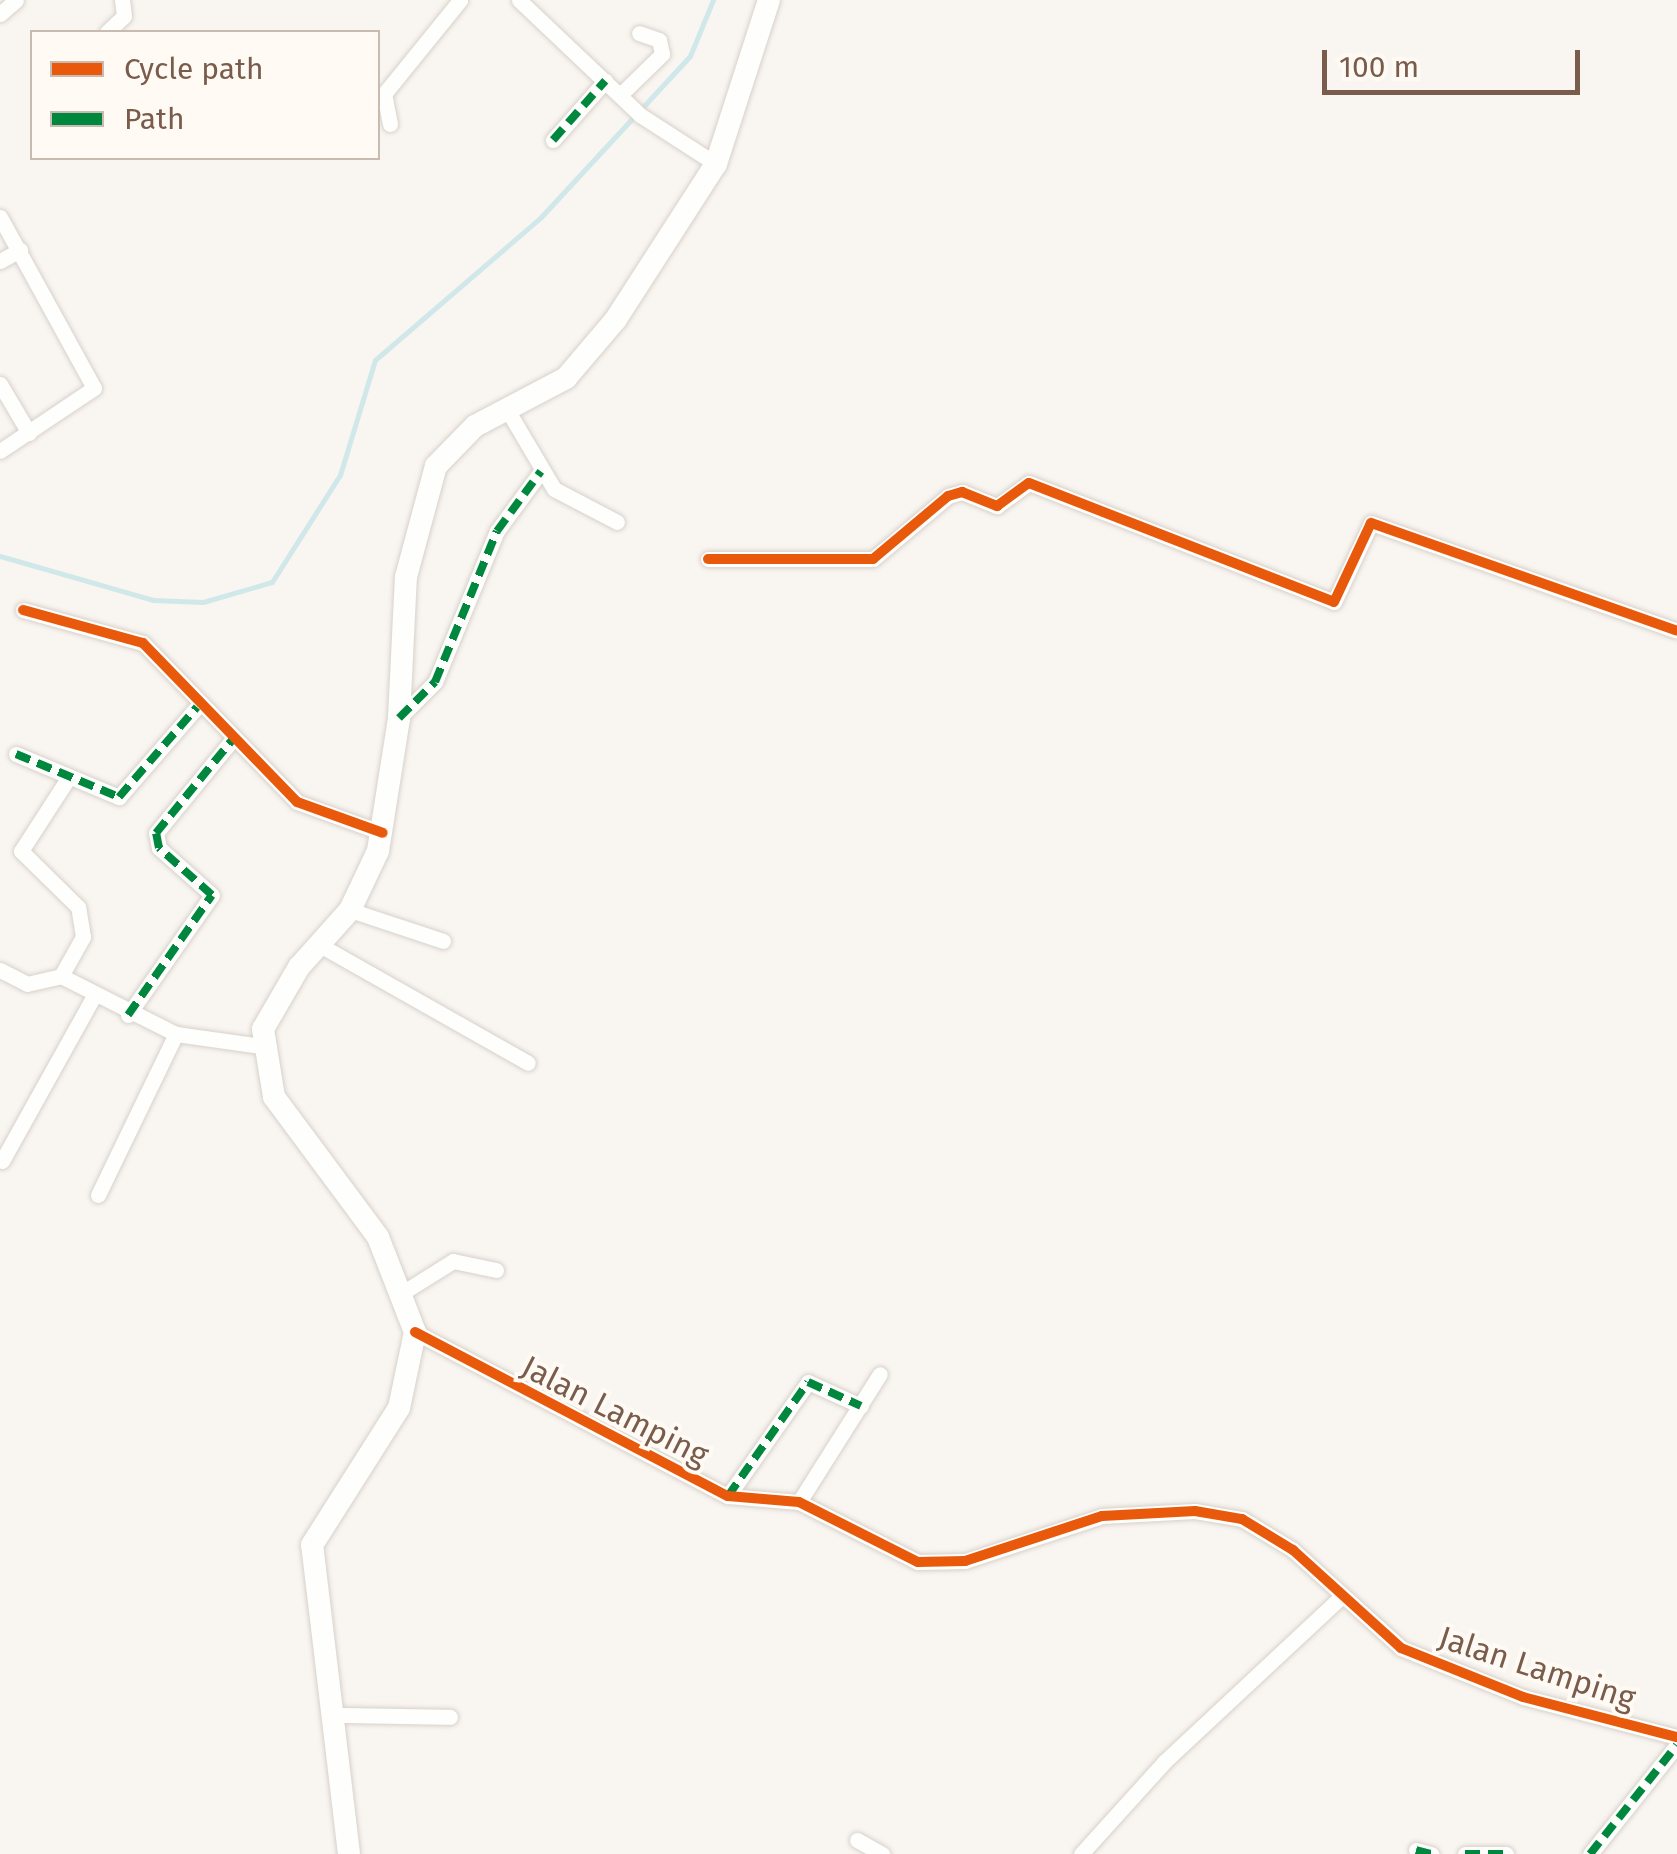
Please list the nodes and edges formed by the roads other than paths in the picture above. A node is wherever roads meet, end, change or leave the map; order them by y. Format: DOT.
graph roads {
  1 [pos="16,0"];
  2 [pos="122,0"];
  3 [pos="460,0"];
  4 [pos="519,0"];
  5 [pos="769,0"];
  6 [pos="0,14"];
  7 [pos="109,30"];
  8 [pos="640,33"];
  9 [pos="606,81"];
  10 [pos="631,106"];
  11 [pos="390,124"];
  12 [pos="553,140"];
  13 [pos="716,164"];
  14 [pos="0,217"];
  15 [pos="20,250"];
  16 [pos="0,262"];
  17 [pos="0,384"];
  18 [pos="506,406"];
  19 [pos="29,432"];
  20 [pos="0,450"];
  21 [pos="541,471"];
  22 [pos="616,522"];
  23 [pos="708,559"];
  24 [pos="23,610"];
  25 [pos="1677,632"];
  26 [pos="197,707"];
  27 [pos="400,713"];
  28 [pos="233,739"];
  29 [pos="16,754"];
  30 [pos="67,780"];
  31 [pos="383,832"];
  32 [pos="350,910"];
  33 [pos="443,941"];
  34 [pos="326,948"];
  35 [pos="0,970"];
  36 [pos="62,976"];
  37 [pos="94,996"];
  38 [pos="128,1014"];
  39 [pos="176,1034"];
  40 [pos="261,1046"];
  41 [pos="528,1063"];
  42 [pos="2,1161"];
  43 [pos="98,1194"];
  44 [pos="496,1270"];
  45 [pos="402,1293"];
  46 [pos="415,1332"];
  47 [pos="880,1374"];
  48 [pos="861,1406"];
  49 [pos="728,1496"];
  50 [pos="798,1502"];
  51 [pos="1340,1598"];
  52 [pos="338,1715"];
  53 [pos="450,1717"];
  54 [pos="1677,1737"];
  55 [pos="1677,1745"];
  56 [pos="857,1840"];
  57 [pos="348,1854"];
  58 [pos="882,1854"];
  59 [pos="1082,1854"];
  60 [pos="1465,1854"];
  61 [pos="1506,1854"];
  62 [pos="1590,1854"];
  1 -- 6 [label="street"];
  2 -- 7 [label="street"];
  3 -- 11 [label="street"];
  4 -- 9 [label="street"];
  5 -- 13 [label="main road"];
  8 -- 10 [label="street"];
  9 -- 10 [label="street"];
  9 -- 12 [label="street"];
  10 -- 13 [label="street"];
  13 -- 18 [label="main road"];
  14 -- 15 [label="street"];
  15 -- 16 [label="street"];
  15 -- 19 [label="street"];
  17 -- 19 [label="street"];
  18 -- 21 [label="street"];
  18 -- 27 [label="main road"];
  19 -- 20 [label="street"];
  21 -- 22 [label="street"];
  21 -- 27 [label="street"];
  23 -- 25 [label="street"];
  24 -- 26 [label="street"];
  26 -- 28 [label="street"];
  26 -- 30 [label="street"];
  27 -- 31 [label="main road"];
  28 -- 31 [label="street"];
  28 -- 38 [label="street"];
  29 -- 30 [label="street"];
  30 -- 36 [label="street"];
  31 -- 32 [label="main road"];
  32 -- 33 [label="street"];
  32 -- 34 [label="main road"];
  34 -- 40 [label="main road"];
  34 -- 41 [label="street"];
  35 -- 36 [label="street"];
  36 -- 37 [label="street"];
  37 -- 38 [label="street"];
  37 -- 42 [label="street"];
  38 -- 39 [label="street"];
  39 -- 40 [label="street"];
  39 -- 43 [label="street"];
  40 -- 45 [label="main road"];
  44 -- 45 [label="street"];
  45 -- 46 [label="main road"];
  46 -- 49 [label="street, Jalan Lamping"];
  46 -- 52 [label="main road"];
  47 -- 48 [label="street"];
  48 -- 49 [label="street"];
  48 -- 50 [label="street"];
  49 -- 50 [label="street, Jalan Lamping"];
  50 -- 51 [label="street, Jalan Lamping"];
  51 -- 54 [label="street, Jalan Lamping"];
  51 -- 59 [label="street"];
  52 -- 53 [label="street"];
  52 -- 57 [label="main road"];
  55 -- 62 [label="street"];
  56 -- 58 [label="street"];
  60 -- 61 [label="street"];
}
